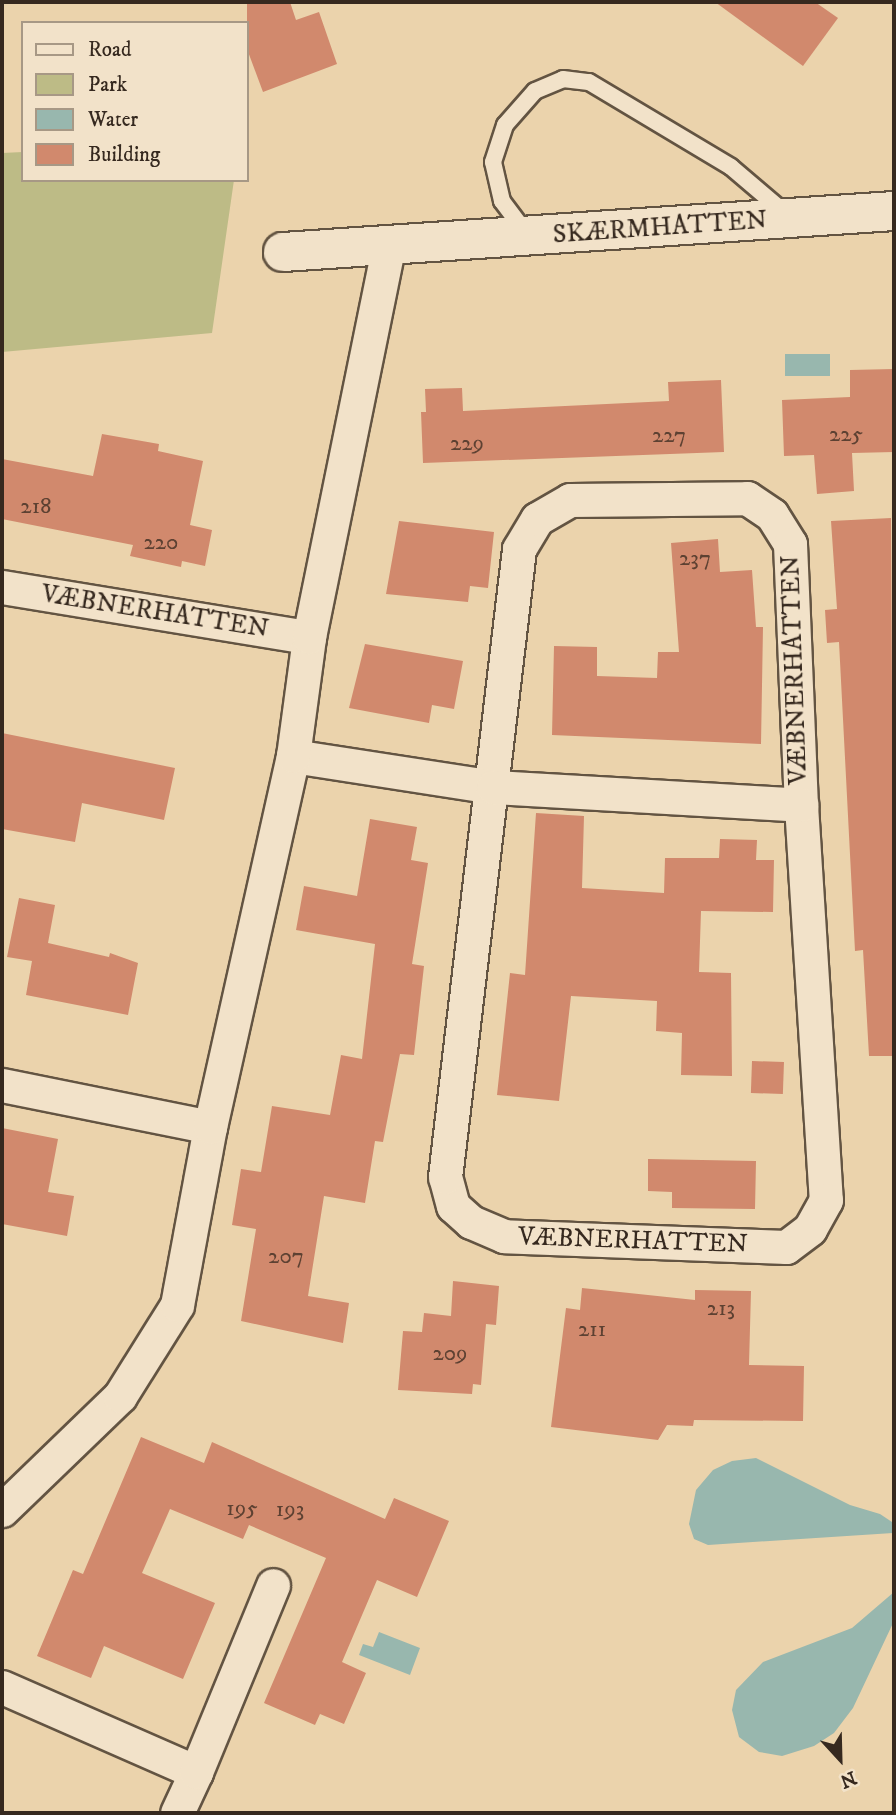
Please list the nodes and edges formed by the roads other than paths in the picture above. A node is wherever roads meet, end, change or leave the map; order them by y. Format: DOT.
graph roads {
  1 [pos="894,211"];
  2 [pos="791,218"];
  3 [pos="530,238"];
  4 [pos="388,248"];
  5 [pos="283,252"];
  6 [pos="2,587"];
  7 [pos="309,637"];
  8 [pos="293,756"];
  9 [pos="493,788"];
  10 [pos="801,805"];
  11 [pos="2,1085"];
  12 [pos="210,1127"];
  13 [pos="2,1510"];
  14 [pos="272,1586"];
  15 [pos="2,1687"];
  16 [pos="196,1772"];
  17 [pos="177,1813"];
  1 -- 2 [label="street, SKÆRMHATTEN"];
  2 -- 3 [label="street, SKÆRMHATTEN"];
  2 -- 3 [label="lane, SKÆRMHATTEN"];
  3 -- 4 [label="street, SKÆRMHATTEN"];
  4 -- 5 [label="street, SKÆRMHATTEN"];
  4 -- 7 [label="street"];
  6 -- 7 [label="street, VÆBNERHATTEN"];
  7 -- 8 [label="street"];
  8 -- 9 [label="street, VÆBNERHATTEN"];
  8 -- 12 [label="street"];
  9 -- 10 [label="street, VÆBNERHATTEN"];
  9 -- 10 [label="street, VÆBNERHATTEN"];
  9 -- 10 [label="street, VÆBNERHATTEN"];
  11 -- 12 [label="street"];
  12 -- 13 [label="street"];
  14 -- 16 [label="street"];
  15 -- 16 [label="street"];
  16 -- 17 [label="street"];
}
